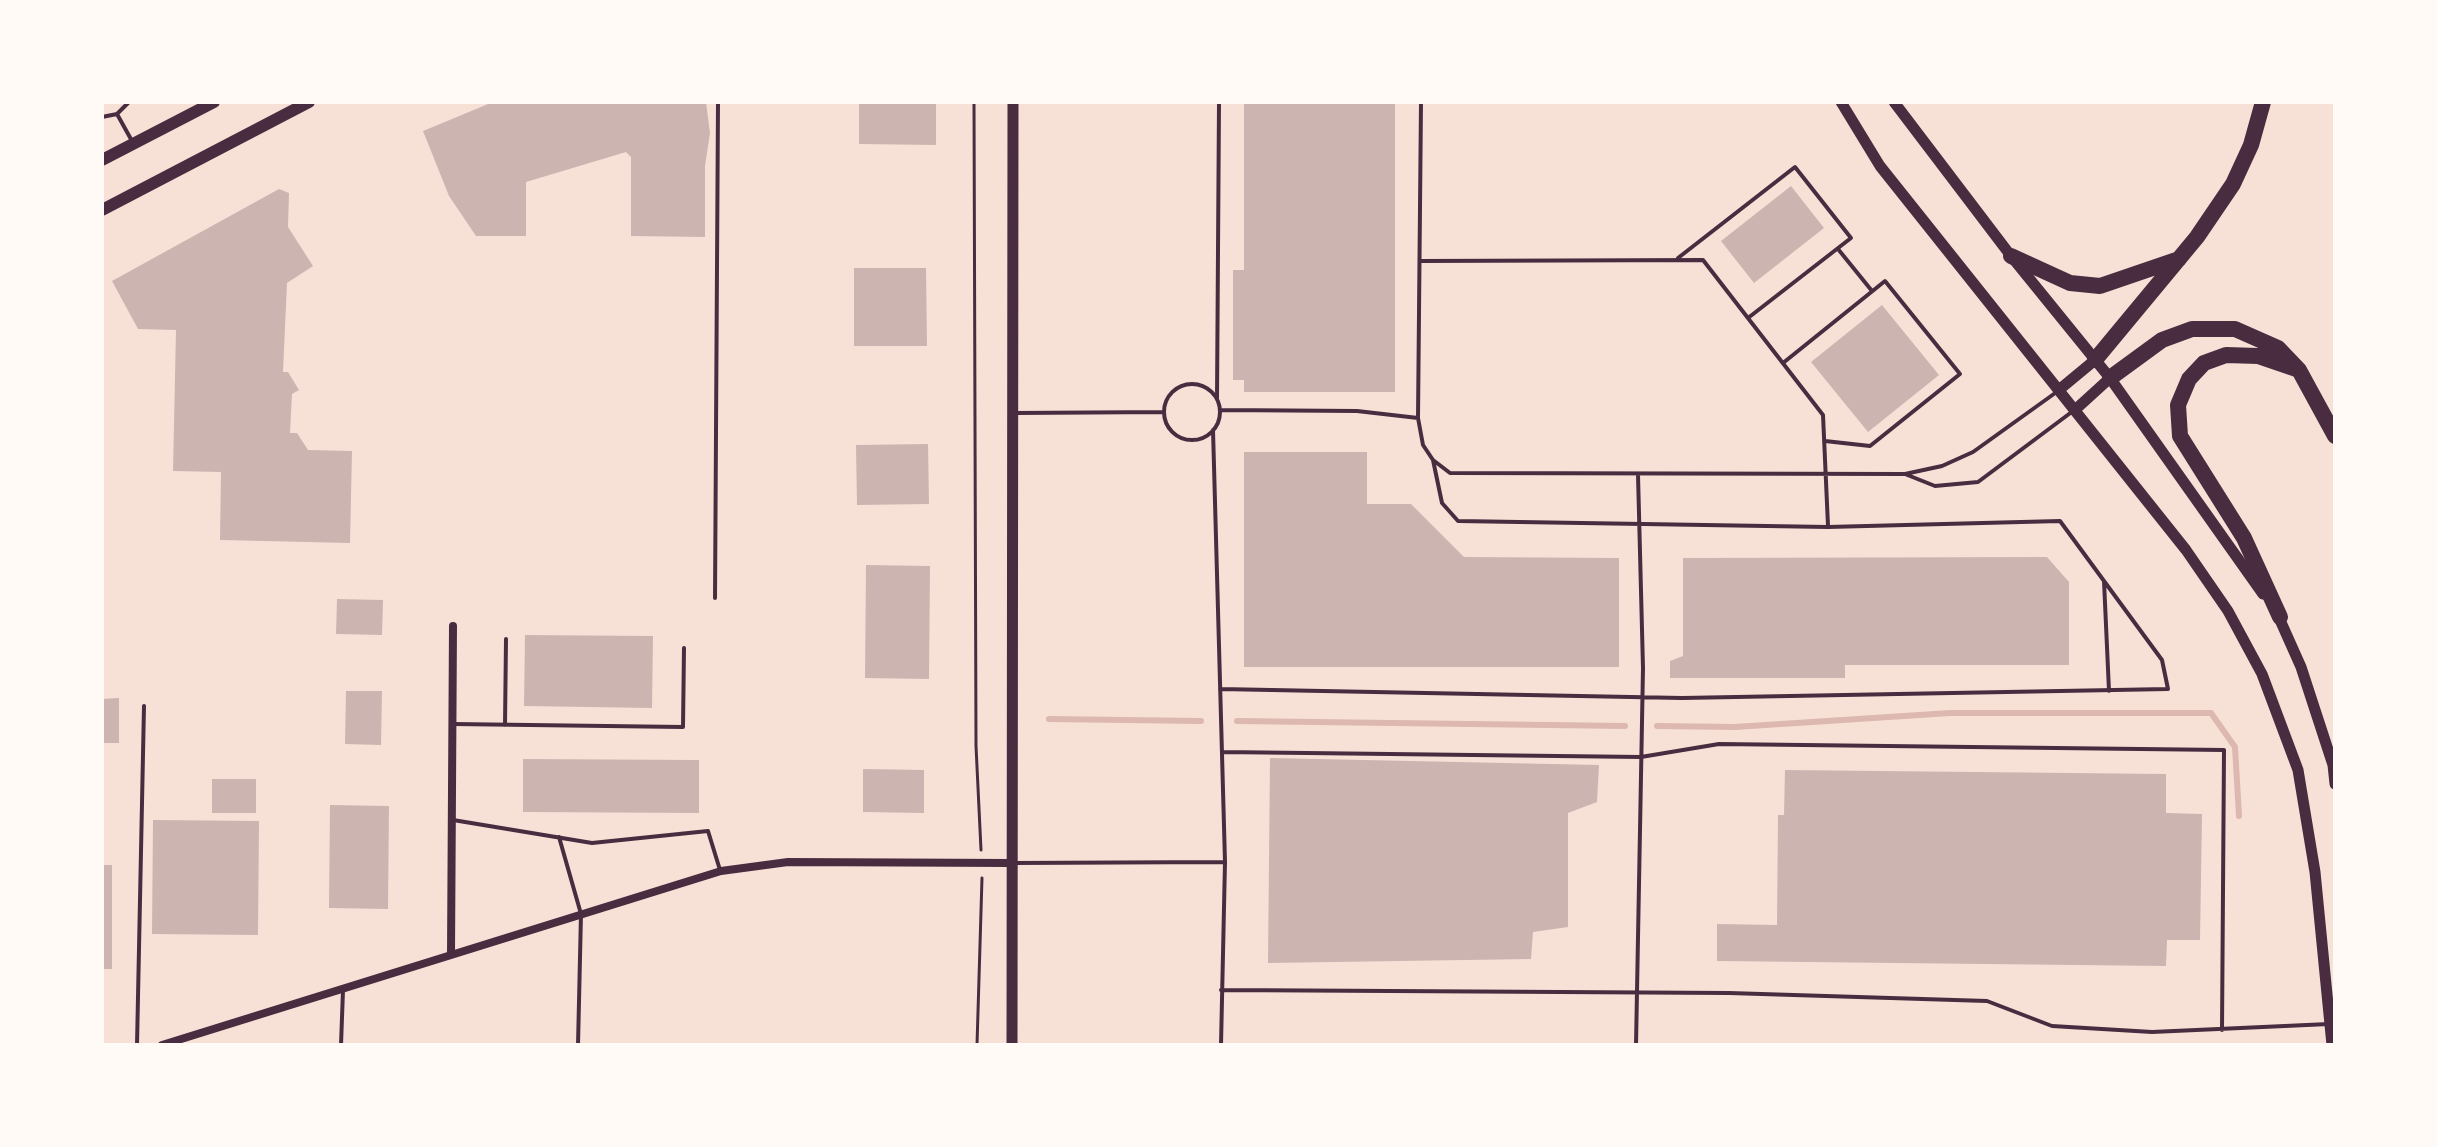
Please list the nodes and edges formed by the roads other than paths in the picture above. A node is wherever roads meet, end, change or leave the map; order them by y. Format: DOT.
graph roads {
  1 [pos="129,102"];
  2 [pos="214,102"];
  3 [pos="309,102"];
  4 [pos="718,102"];
  5 [pos="1013,102"];
  6 [pos="1219,102"];
  7 [pos="1421,102"];
  8 [pos="1841,102"];
  9 [pos="1894,102"];
  10 [pos="2263,102"];
  11 [pos="117,114"];
  12 [pos="102,117"];
  13 [pos="134,143"];
  14 [pos="102,160"];
  15 [pos="102,210"];
  16 [pos="1837,249"];
  17 [pos="2011,256"];
  18 [pos="1676,259"];
  19 [pos="2180,259"];
  20 [pos="1421,261"];
  21 [pos="1872,291"];
  22 [pos="1748,318"];
  23 [pos="2095,360"];
  24 [pos="1783,363"];
  25 [pos="2299,370"];
  26 [pos="2110,378"];
  27 [pos="2060,389"];
  28 [pos="1217,398"];
  29 [pos="2076,409"];
  30 [pos="1221,410"];
  31 [pos="1164,412"];
  32 [pos="1013,413"];
  33 [pos="1418,418"];
  34 [pos="1213,430"];
  35 [pos="2335,436"];
  36 [pos="1825,441"];
  37 [pos="1433,460"];
  38 [pos="1905,474"];
  39 [pos="1638,475"];
  40 [pos="1827,475"];
  41 [pos="1640,524"];
  42 [pos="1828,527"];
  43 [pos="2104,581"];
  44 [pos="715,598"];
  45 [pos="2280,617"];
  46 [pos="453,626"];
  47 [pos="506,639"];
  48 [pos="684,648"];
  49 [pos="1220,689"];
  50 [pos="2109,691"];
  51 [pos="1642,698"];
  52 [pos="144,706"];
  53 [pos="453,724"];
  54 [pos="505,725"];
  55 [pos="1222,752"];
  56 [pos="1641,757"];
  57 [pos="2335,784"];
  58 [pos="453,820"];
  59 [pos="559,837"];
  60 [pos="1225,862"];
  61 [pos="1010,863"];
  62 [pos="721,871"];
  63 [pos="581,914"];
  64 [pos="451,953"];
  65 [pos="343,988"];
  66 [pos="1221,990"];
  67 [pos="1635,992"];
  68 [pos="2330,1024"];
  69 [pos="2222,1030"];
  70 [pos="137,1045"];
  71 [pos="162,1045"];
  72 [pos="341,1045"];
  73 [pos="578,1045"];
  74 [pos="1012,1045"];
  75 [pos="1221,1045"];
  76 [pos="1636,1045"];
  77 [pos="2332,1045"];
  1 -- 11 [label="lane"];
  2 -- 13 [label="main road"];
  3 -- 15 [label="main road"];
  4 -- 44 [label="lane"];
  5 -- 32 [label="street"];
  6 -- 28 [label="lane"];
  7 -- 20 [label="lane"];
  8 -- 27 [label="street"];
  9 -- 17 [label="street"];
  10 -- 19 [label="highway"];
  11 -- 12 [label="lane"];
  11 -- 13 [label="lane"];
  13 -- 14 [label="main road"];
  16 -- 18 [label="lane"];
  16 -- 21 [label="lane"];
  16 -- 22 [label="lane"];
  17 -- 19 [label="highway"];
  17 -- 23 [label="street"];
  18 -- 20 [label="lane"];
  18 -- 22 [label="lane"];
  19 -- 23 [label="highway"];
  20 -- 33 [label="lane"];
  21 -- 24 [label="lane"];
  21 -- 36 [label="lane"];
  22 -- 24 [label="lane"];
  23 -- 26 [label="street"];
  23 -- 27 [label="street"];
  24 -- 36 [label="lane"];
  25 -- 26 [label="highway"];
  25 -- 35 [label="highway"];
  25 -- 45 [label="highway"];
  26 -- 29 [label="street"];
  26 -- 45 [label="street"];
  27 -- 29 [label="street"];
  27 -- 38 [label="lane"];
  28 -- 30 [label="lane"];
  28 -- 31 [label="lane"];
  29 -- 38 [label="lane"];
  29 -- 68 [label="street"];
  30 -- 33 [label="lane"];
  30 -- 34 [label="lane"];
  31 -- 32 [label="lane"];
  31 -- 34 [label="lane"];
  32 -- 61 [label="street"];
  33 -- 37 [label="lane"];
  34 -- 49 [label="lane"];
  36 -- 40 [label="lane"];
  37 -- 39 [label="lane"];
  37 -- 41 [label="lane"];
  38 -- 40 [label="lane"];
  39 -- 40 [label="lane"];
  39 -- 41 [label="lane"];
  40 -- 42 [label="lane"];
  41 -- 42 [label="lane"];
  41 -- 51 [label="lane"];
  42 -- 43 [label="lane"];
  43 -- 50 [label="lane"];
  43 -- 50 [label="lane"];
  45 -- 57 [label="street"];
  46 -- 53 [label="street"];
  47 -- 54 [label="lane"];
  48 -- 54 [label="lane"];
  49 -- 51 [label="lane"];
  49 -- 55 [label="lane"];
  50 -- 51 [label="lane"];
  51 -- 56 [label="lane"];
  52 -- 70 [label="lane"];
  53 -- 54 [label="lane"];
  53 -- 58 [label="street"];
  55 -- 56 [label="lane"];
  55 -- 60 [label="lane"];
  56 -- 67 [label="lane"];
  56 -- 69 [label="lane"];
  58 -- 59 [label="lane"];
  58 -- 64 [label="street"];
  59 -- 62 [label="lane"];
  59 -- 63 [label="lane"];
  60 -- 61 [label="lane"];
  60 -- 66 [label="lane"];
  61 -- 62 [label="street"];
  61 -- 74 [label="street"];
  62 -- 63 [label="street"];
  63 -- 64 [label="street"];
  63 -- 73 [label="lane"];
  64 -- 65 [label="street"];
  65 -- 71 [label="street"];
  65 -- 72 [label="lane"];
  66 -- 67 [label="lane"];
  66 -- 75 [label="lane"];
  67 -- 69 [label="lane"];
  67 -- 76 [label="lane"];
  68 -- 69 [label="lane"];
  68 -- 77 [label="street"];
}
